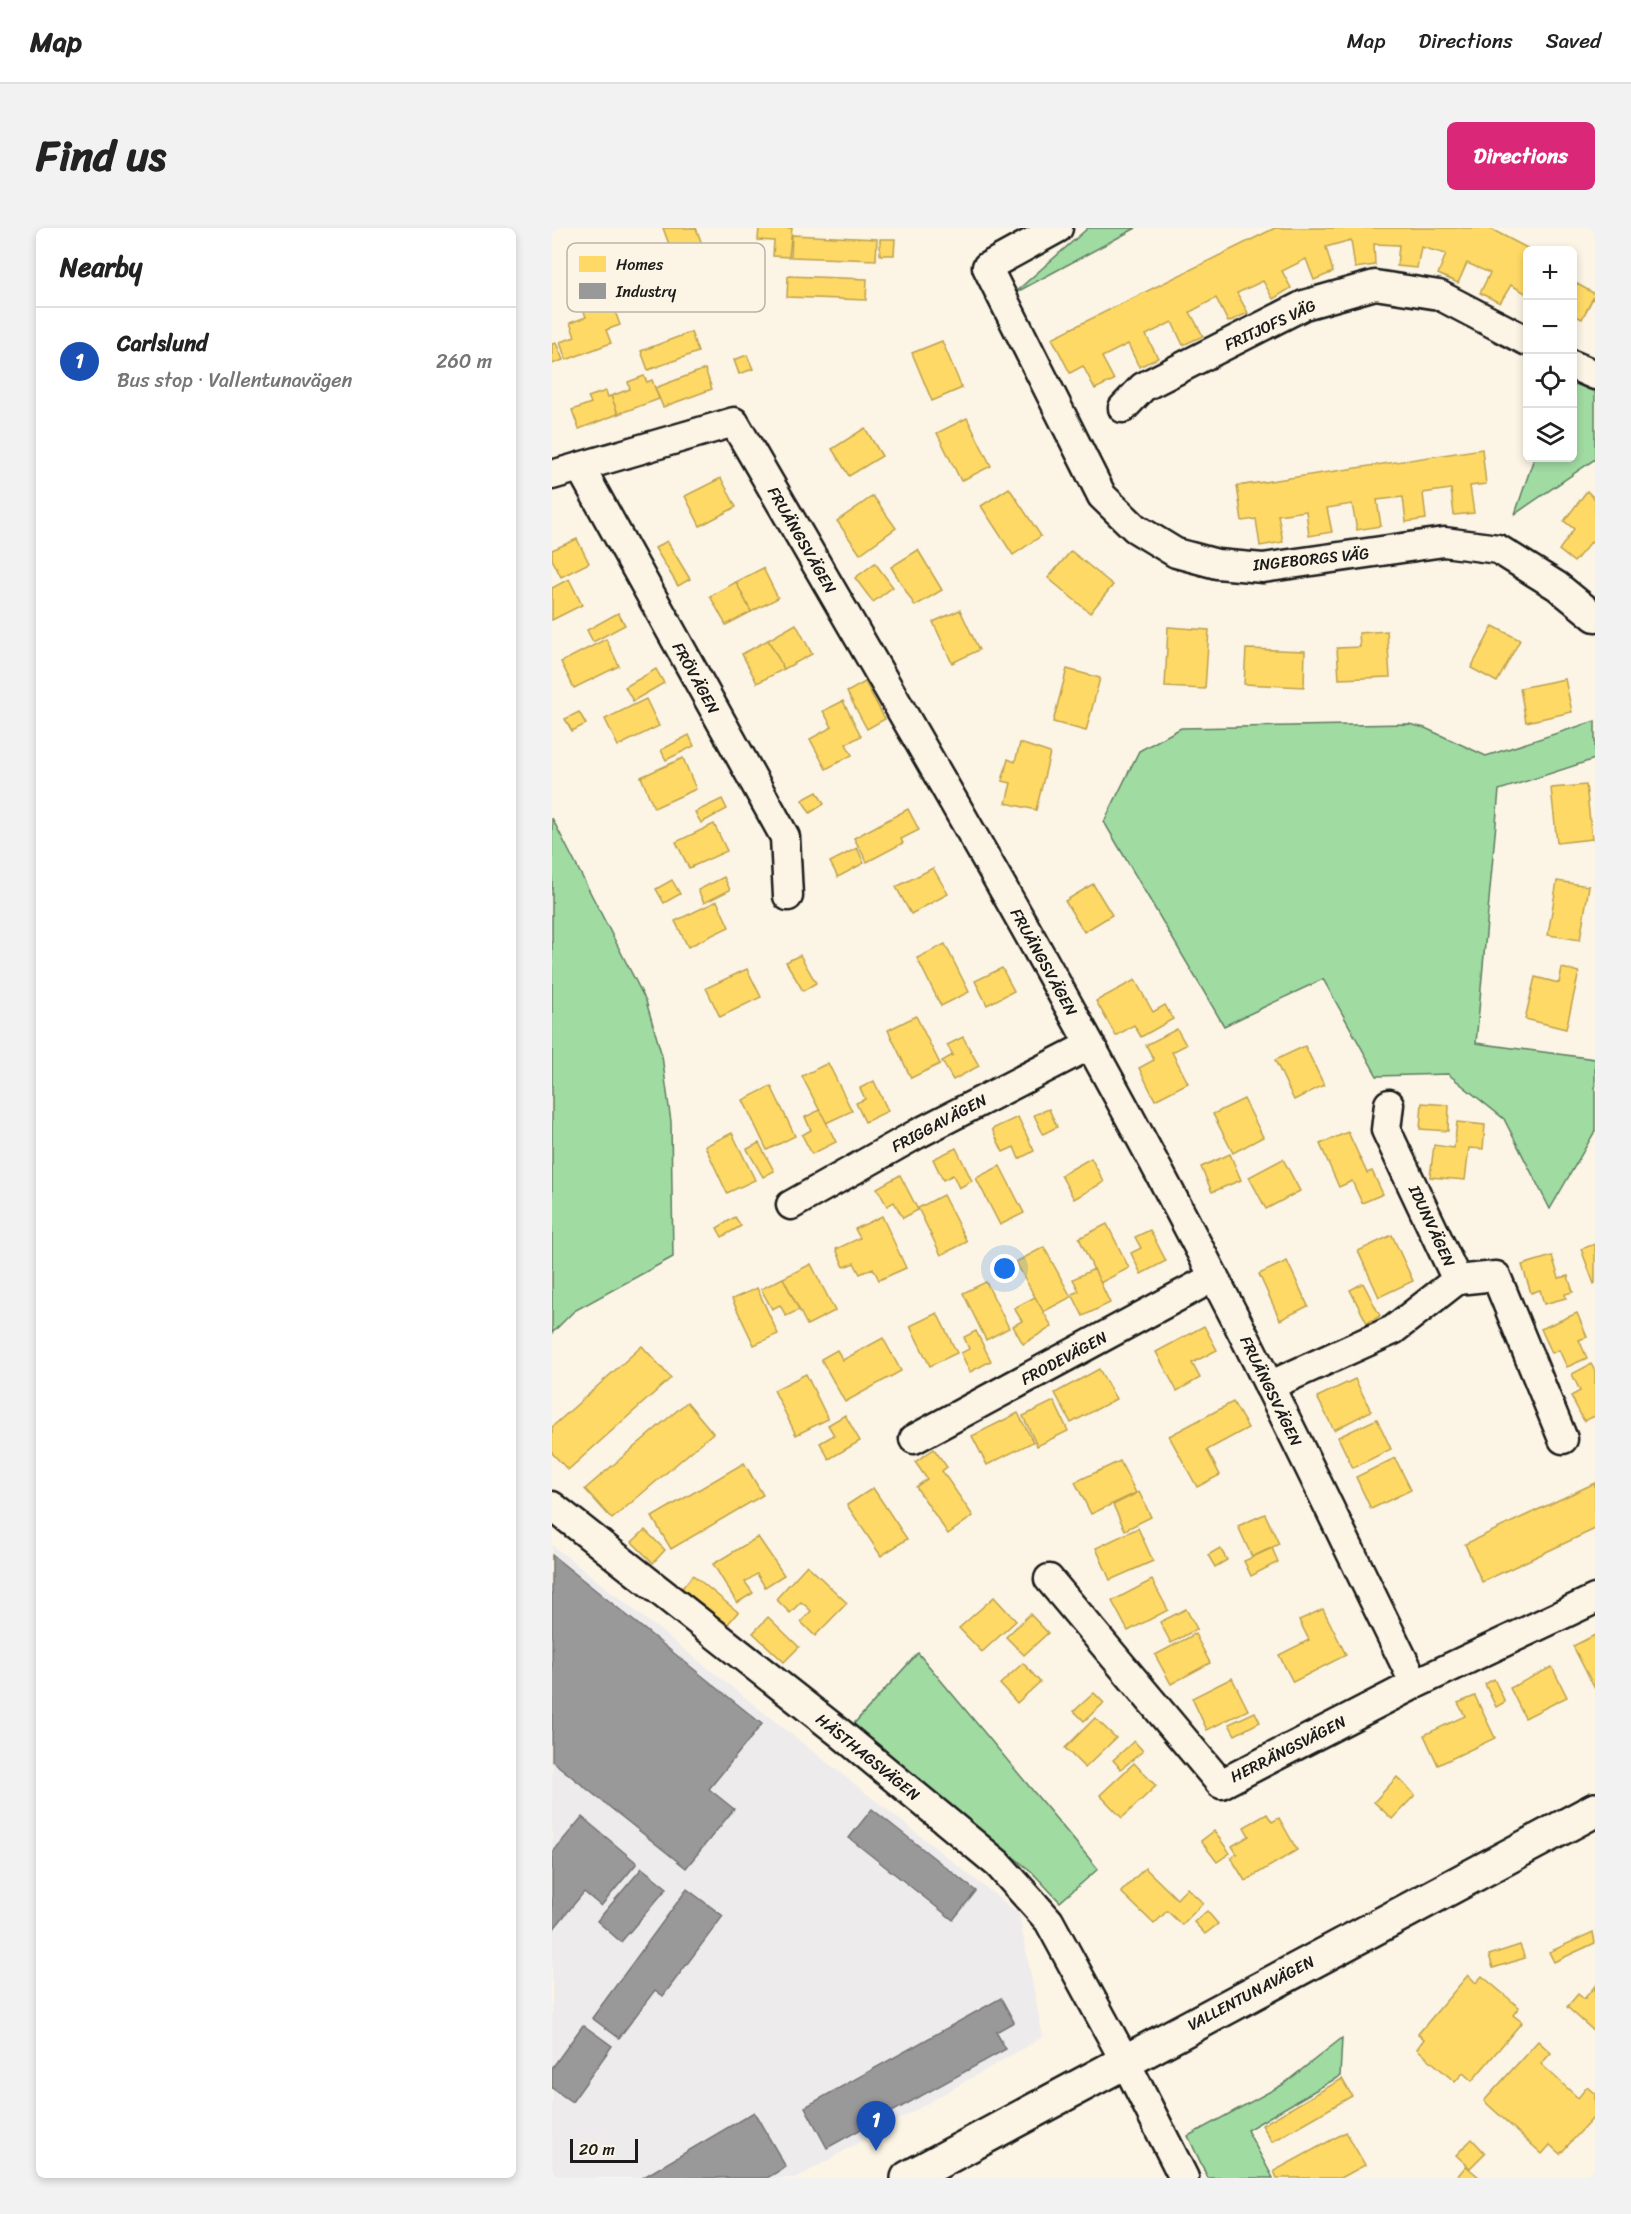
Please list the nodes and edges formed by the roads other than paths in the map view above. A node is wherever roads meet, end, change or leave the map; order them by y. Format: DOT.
graph roads {
  1 [pos="1058,228"];
  2 [pos="1523,339"];
  3 [pos="1577,367"];
  4 [pos="1595,375"];
  5 [pos="1123,408"];
  6 [pos="579,467"];
  7 [pos="552,475"];
  8 [pos="1595,617"];
  9 [pos="788,896"];
  10 [pos="1090,1045"];
  11 [pos="1389,1104"];
  12 [pos="791,1205"];
  13 [pos="1214,1277"];
  14 [pos="1457,1280"];
  15 [pos="1269,1386"];
  16 [pos="914,1439"];
  17 [pos="1563,1439"];
  18 [pos="552,1506"];
  19 [pos="1049,1579"];
  20 [pos="1595,1599"];
  21 [pos="1415,1684"];
  22 [pos="1595,1810"];
  23 [pos="1125,2061"];
  24 [pos="908,2178"];
  25 [pos="1184,2178"];
  1 -- 8 [label="street, INGEBORGS VÄG"];
  2 -- 5 [label="street, FRITJOFS VÄG"];
  3 -- 4 [label="street"];
  6 -- 7 [label="street, FRUÄNGSVÄGEN"];
  6 -- 9 [label="street, FRÖVÄGEN"];
  6 -- 10 [label="street, FRUÄNGSVÄGEN"];
  10 -- 12 [label="street, FRIGGAVÄGEN"];
  10 -- 13 [label="street, FRUÄNGSVÄGEN"];
  11 -- 14 [label="street, IDUNVÄGEN"];
  13 -- 15 [label="street, FRUÄNGSVÄGEN"];
  13 -- 16 [label="street, FRODEVÄGEN"];
  14 -- 15 [label="street, IDUNVÄGEN"];
  14 -- 17 [label="street"];
  15 -- 21 [label="street, FRUÄNGSVÄGEN"];
  18 -- 23 [label="street, HÄSTHAGSVÄGEN"];
  19 -- 21 [label="street, HERRÄNGSVÄGEN"];
  20 -- 21 [label="street, HERRÄNGSVÄGEN"];
  22 -- 23 [label="main road, VALLENTUNAVÄGEN"];
  23 -- 24 [label="main road, VALLENTUNAVÄGEN"];
  23 -- 25 [label="street, HÄSTHAGSVÄGEN"];
}
